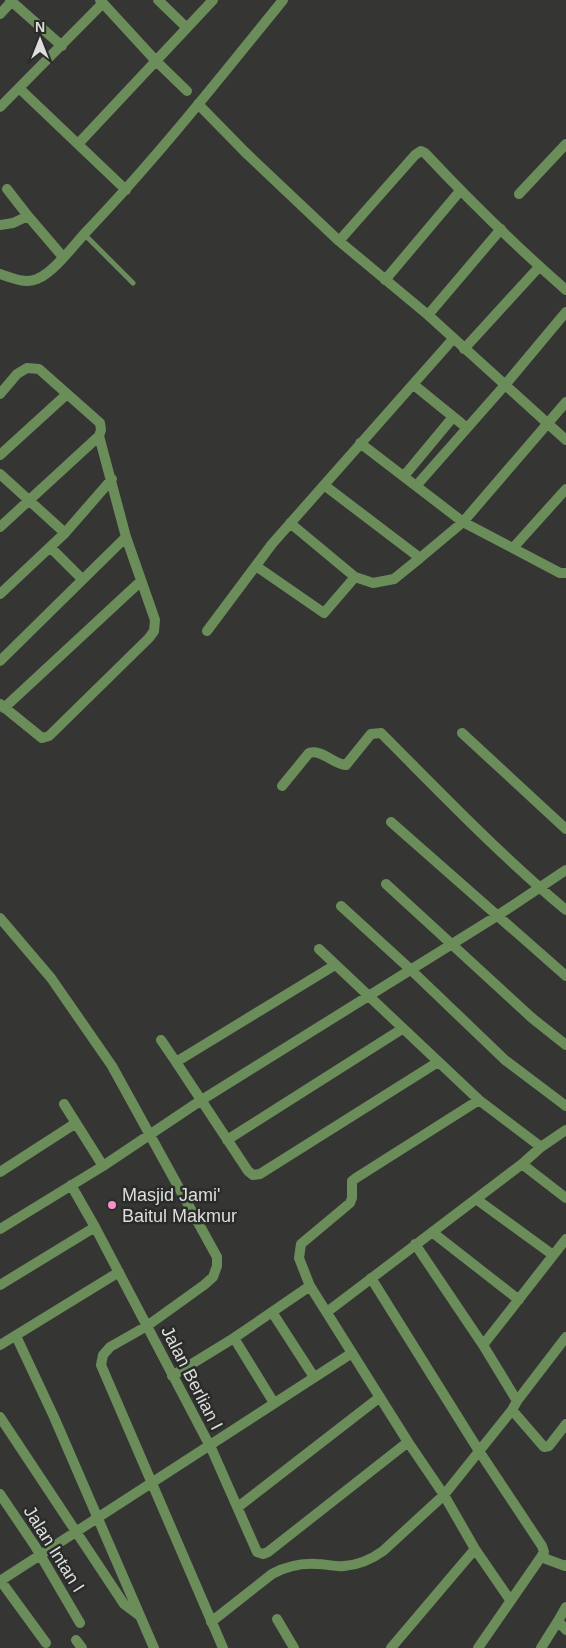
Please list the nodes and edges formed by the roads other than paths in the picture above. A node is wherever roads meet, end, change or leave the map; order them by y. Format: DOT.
graph roads {
  1 [pos="158,0"];
  2 [pos="213,0"];
  3 [pos="283,0"];
  4 [pos="11,1"];
  5 [pos="102,1"];
  6 [pos="0,14"];
  7 [pos="187,28"];
  8 [pos="62,46"];
  9 [pos="156,61"];
  10 [pos="19,88"];
  11 [pos="187,91"];
  12 [pos="198,104"];
  13 [pos="0,107"];
  14 [pos="78,144"];
  15 [pos="566,144"];
  16 [pos="7,189"];
  17 [pos="126,190"];
  18 [pos="460,191"];
  19 [pos="518,194"];
  20 [pos="28,216"];
  21 [pos="0,225"];
  22 [pos="501,229"];
  23 [pos="84,234"];
  24 [pos="339,241"];
  25 [pos="63,257"];
  26 [pos="539,267"];
  27 [pos="0,274"];
  28 [pos="385,280"];
  29 [pos="133,283"];
  30 [pos="566,290"];
  31 [pos="566,312"];
  32 [pos="428,315"];
  33 [pos="453,339"];
  34 [pos="464,349"];
  35 [pos="414,384"];
  36 [pos="505,385"];
  37 [pos="0,394"];
  38 [pos="67,394"];
  39 [pos="566,402"];
  40 [pos="453,417"];
  41 [pos="549,423"];
  42 [pos="466,428"];
  43 [pos="99,436"];
  44 [pos="566,440"];
  45 [pos="360,443"];
  46 [pos="0,455"];
  47 [pos="0,474"];
  48 [pos="404,476"];
  49 [pos="112,479"];
  50 [pos="324,485"];
  51 [pos="416,486"];
  52 [pos="566,489"];
  53 [pos="28,500"];
  54 [pos="463,522"];
  55 [pos="290,523"];
  56 [pos="0,527"];
  57 [pos="65,532"];
  58 [pos="126,537"];
  59 [pos="50,547"];
  60 [pos="513,548"];
  61 [pos="420,558"];
  62 [pos="256,566"];
  63 [pos="566,573"];
  64 [pos="355,578"];
  65 [pos="82,579"];
  66 [pos="141,581"];
  67 [pos="0,594"];
  68 [pos="207,631"];
  69 [pos="0,660"];
  70 [pos="2,706"];
  71 [pos="462,732"];
  72 [pos="282,786"];
  73 [pos="391,822"];
  74 [pos="566,829"];
  75 [pos="566,870"];
  76 [pos="386,884"];
  77 [pos="539,887"];
  78 [pos="341,906"];
  79 [pos="566,910"];
  80 [pos="497,916"];
  81 [pos="0,918"];
  82 [pos="452,943"];
  83 [pos="319,949"];
  84 [pos="335,965"];
  85 [pos="410,969"];
  86 [pos="566,976"];
  87 [pos="368,995"];
  88 [pos="402,1029"];
  89 [pos="160,1040"];
  90 [pos="566,1045"];
  91 [pos="176,1062"];
  92 [pos="438,1062"];
  93 [pos="479,1100"];
  94 [pos="200,1101"];
  95 [pos="64,1104"];
  96 [pos="566,1106"];
  97 [pos="76,1123"];
  98 [pos="566,1130"];
  99 [pos="150,1135"];
  100 [pos="227,1140"];
  101 [pos="541,1147"];
  102 [pos="522,1164"];
  103 [pos="103,1166"];
  104 [pos="0,1172"];
  105 [pos="71,1185"];
  106 [pos="566,1198"];
  107 [pos="476,1199"];
  108 [pos="96,1227"];
  109 [pos="0,1229"];
  110 [pos="432,1232"];
  111 [pos="566,1239"];
  112 [pos="414,1244"];
  113 [pos="553,1256"];
  114 [pos="119,1272"];
  115 [pos="371,1278"];
  116 [pos="0,1285"];
  117 [pos="310,1286"];
  118 [pos="519,1300"];
  119 [pos="272,1312"];
  120 [pos="327,1312"];
  121 [pos="147,1326"];
  122 [pos="16,1336"];
  123 [pos="566,1337"];
  124 [pos="234,1338"];
  125 [pos="0,1345"];
  126 [pos="483,1345"];
  127 [pos="352,1352"];
  128 [pos="172,1376"];
  129 [pos="314,1377"];
  130 [pos="380,1397"];
  131 [pos="274,1403"];
  132 [pos="515,1406"];
  133 [pos="0,1417"];
  134 [pos="566,1424"];
  135 [pos="408,1442"];
  136 [pos="208,1445"];
  137 [pos="479,1451"];
  138 [pos="152,1484"];
  139 [pos="0,1494"];
  140 [pos="444,1494"];
  141 [pos="238,1507"];
  142 [pos="99,1518"];
  143 [pos="76,1531"];
  144 [pos="475,1549"];
  145 [pos="40,1555"];
  146 [pos="541,1557"];
  147 [pos="566,1566"];
  148 [pos="0,1580"];
  149 [pos="510,1600"];
  150 [pos="566,1607"];
  151 [pos="140,1616"];
  152 [pos="277,1619"];
  153 [pos="558,1621"];
  154 [pos="211,1622"];
  155 [pos="80,1623"];
  156 [pos="566,1630"];
  157 [pos="46,1643"];
  158 [pos="153,1648"];
  159 [pos="222,1648"];
  160 [pos="294,1648"];
  161 [pos="391,1648"];
  162 [pos="478,1648"];
  163 [pos="541,1648"];
  1 -- 7 [label="street"];
  2 -- 7 [label="street"];
  3 -- 12 [label="street"];
  4 -- 6 [label="street"];
  4 -- 8 [label="street"];
  5 -- 8 [label="street"];
  5 -- 9 [label="street"];
  7 -- 9 [label="street"];
  8 -- 10 [label="street"];
  9 -- 11 [label="street"];
  9 -- 14 [label="street"];
  10 -- 13 [label="street"];
  10 -- 14 [label="street"];
  12 -- 17 [label="street"];
  12 -- 24 [label="street"];
  14 -- 17 [label="street"];
  15 -- 19 [label="street"];
  16 -- 20 [label="street"];
  17 -- 23 [label="street"];
  18 -- 22 [label="street"];
  18 -- 24 [label="street"];
  18 -- 28 [label="street"];
  20 -- 21 [label="street"];
  20 -- 25 [label="street"];
  22 -- 26 [label="street"];
  22 -- 32 [label="street"];
  23 -- 25 [label="street"];
  23 -- 29 [label="lane"];
  24 -- 28 [label="street"];
  25 -- 27 [label="street"];
  26 -- 30 [label="street"];
  26 -- 34 [label="street"];
  28 -- 32 [label="street"];
  31 -- 36 [label="street"];
  32 -- 33 [label="street"];
  33 -- 34 [label="street"];
  33 -- 35 [label="street"];
  34 -- 36 [label="street"];
  35 -- 40 [label="street"];
  35 -- 45 [label="street"];
  36 -- 41 [label="street"];
  36 -- 42 [label="street"];
  37 -- 38 [label="street"];
  38 -- 43 [label="street"];
  38 -- 46 [label="street"];
  39 -- 41 [label="street"];
  40 -- 42 [label="street"];
  40 -- 48 [label="street"];
  41 -- 44 [label="street"];
  41 -- 54 [label="street"];
  42 -- 51 [label="street"];
  43 -- 49 [label="street"];
  43 -- 53 [label="street"];
  45 -- 48 [label="street"];
  45 -- 50 [label="street"];
  47 -- 53 [label="street"];
  48 -- 51 [label="street"];
  49 -- 57 [label="street"];
  49 -- 58 [label="street"];
  50 -- 55 [label="street"];
  50 -- 61 [label="street"];
  51 -- 54 [label="street"];
  52 -- 60 [label="street"];
  53 -- 56 [label="street"];
  53 -- 57 [label="street"];
  54 -- 60 [label="street"];
  54 -- 61 [label="street"];
  55 -- 62 [label="street"];
  55 -- 64 [label="street"];
  57 -- 59 [label="street"];
  58 -- 65 [label="street"];
  58 -- 66 [label="street"];
  59 -- 65 [label="street"];
  59 -- 67 [label="street"];
  60 -- 63 [label="street"];
  61 -- 64 [label="street"];
  62 -- 64 [label="street"];
  62 -- 68 [label="street"];
  65 -- 69 [label="street"];
  66 -- 70 [label="street"];
  66 -- 70 [label="street"];
  71 -- 74 [label="street"];
  72 -- 77 [label="street"];
  73 -- 80 [label="street"];
  75 -- 77 [label="street"];
  76 -- 82 [label="street"];
  77 -- 79 [label="street"];
  77 -- 80 [label="street"];
  78 -- 85 [label="street"];
  80 -- 82 [label="street"];
  80 -- 86 [label="street"];
  81 -- 99 [label="street"];
  82 -- 85 [label="street"];
  82 -- 90 [label="street"];
  83 -- 84 [label="street"];
  84 -- 87 [label="street"];
  84 -- 91 [label="street"];
  85 -- 87 [label="street"];
  85 -- 96 [label="street"];
  87 -- 88 [label="street"];
  87 -- 94 [label="street"];
  88 -- 92 [label="street"];
  88 -- 100 [label="street"];
  89 -- 91 [label="street"];
  91 -- 94 [label="street"];
  92 -- 93 [label="street"];
  92 -- 100 [label="street"];
  93 -- 101 [label="street"];
  93 -- 117 [label="street"];
  94 -- 99 [label="street"];
  94 -- 100 [label="street"];
  95 -- 97 [label="street"];
  97 -- 103 [label="street"];
  97 -- 104 [label="street"];
  98 -- 101 [label="street"];
  99 -- 103 [label="street"];
  99 -- 121 [label="street"];
  101 -- 102 [label="street"];
  102 -- 106 [label="street"];
  102 -- 107 [label="street"];
  103 -- 105 [label="street"];
  105 -- 108 [label="street, Jalan Berlian I"];
  105 -- 109 [label="street"];
  107 -- 110 [label="street"];
  107 -- 113 [label="street"];
  108 -- 114 [label="street, Jalan Berlian I"];
  108 -- 116 [label="street"];
  110 -- 112 [label="street"];
  110 -- 118 [label="street"];
  111 -- 113 [label="street"];
  112 -- 115 [label="street"];
  112 -- 126 [label="street"];
  113 -- 118 [label="street"];
  114 -- 121 [label="street, Jalan Berlian I"];
  114 -- 122 [label="street"];
  115 -- 120 [label="street"];
  115 -- 137 [label="street"];
  117 -- 119 [label="street"];
  117 -- 120 [label="street"];
  118 -- 126 [label="street"];
  119 -- 124 [label="street"];
  119 -- 129 [label="street"];
  120 -- 127 [label="street"];
  121 -- 128 [label="street, Jalan Berlian I"];
  121 -- 138 [label="street"];
  122 -- 125 [label="street"];
  122 -- 142 [label="street"];
  123 -- 132 [label="street"];
  124 -- 128 [label="street"];
  124 -- 131 [label="street"];
  126 -- 132 [label="street"];
  127 -- 129 [label="street"];
  127 -- 130 [label="street"];
  128 -- 136 [label="street, Jalan Berlian I"];
  129 -- 131 [label="street"];
  130 -- 135 [label="street"];
  130 -- 141 [label="street"];
  131 -- 136 [label="street"];
  132 -- 134 [label="street"];
  132 -- 137 [label="street"];
  133 -- 143 [label="street"];
  135 -- 140 [label="street"];
  135 -- 141 [label="street, Jalan Berlian I"];
  136 -- 138 [label="street"];
  136 -- 141 [label="street, Jalan Berlian I"];
  137 -- 140 [label="street"];
  137 -- 146 [label="street"];
  138 -- 142 [label="street"];
  138 -- 154 [label="street"];
  139 -- 145 [label="street, Jalan Intan I"];
  140 -- 144 [label="street"];
  140 -- 154 [label="street"];
  142 -- 143 [label="street"];
  142 -- 151 [label="street"];
  143 -- 145 [label="street"];
  143 -- 151 [label="street"];
  144 -- 149 [label="street"];
  144 -- 161 [label="street"];
  145 -- 148 [label="street"];
  145 -- 155 [label="street, Jalan Intan I"];
  146 -- 147 [label="street"];
  146 -- 149 [label="street"];
  148 -- 157 [label="street"];
  149 -- 162 [label="street"];
  150 -- 153 [label="street"];
  151 -- 158 [label="street"];
  152 -- 160 [label="street"];
  153 -- 156 [label="street"];
  153 -- 163 [label="street"];
  154 -- 159 [label="street"];
}
